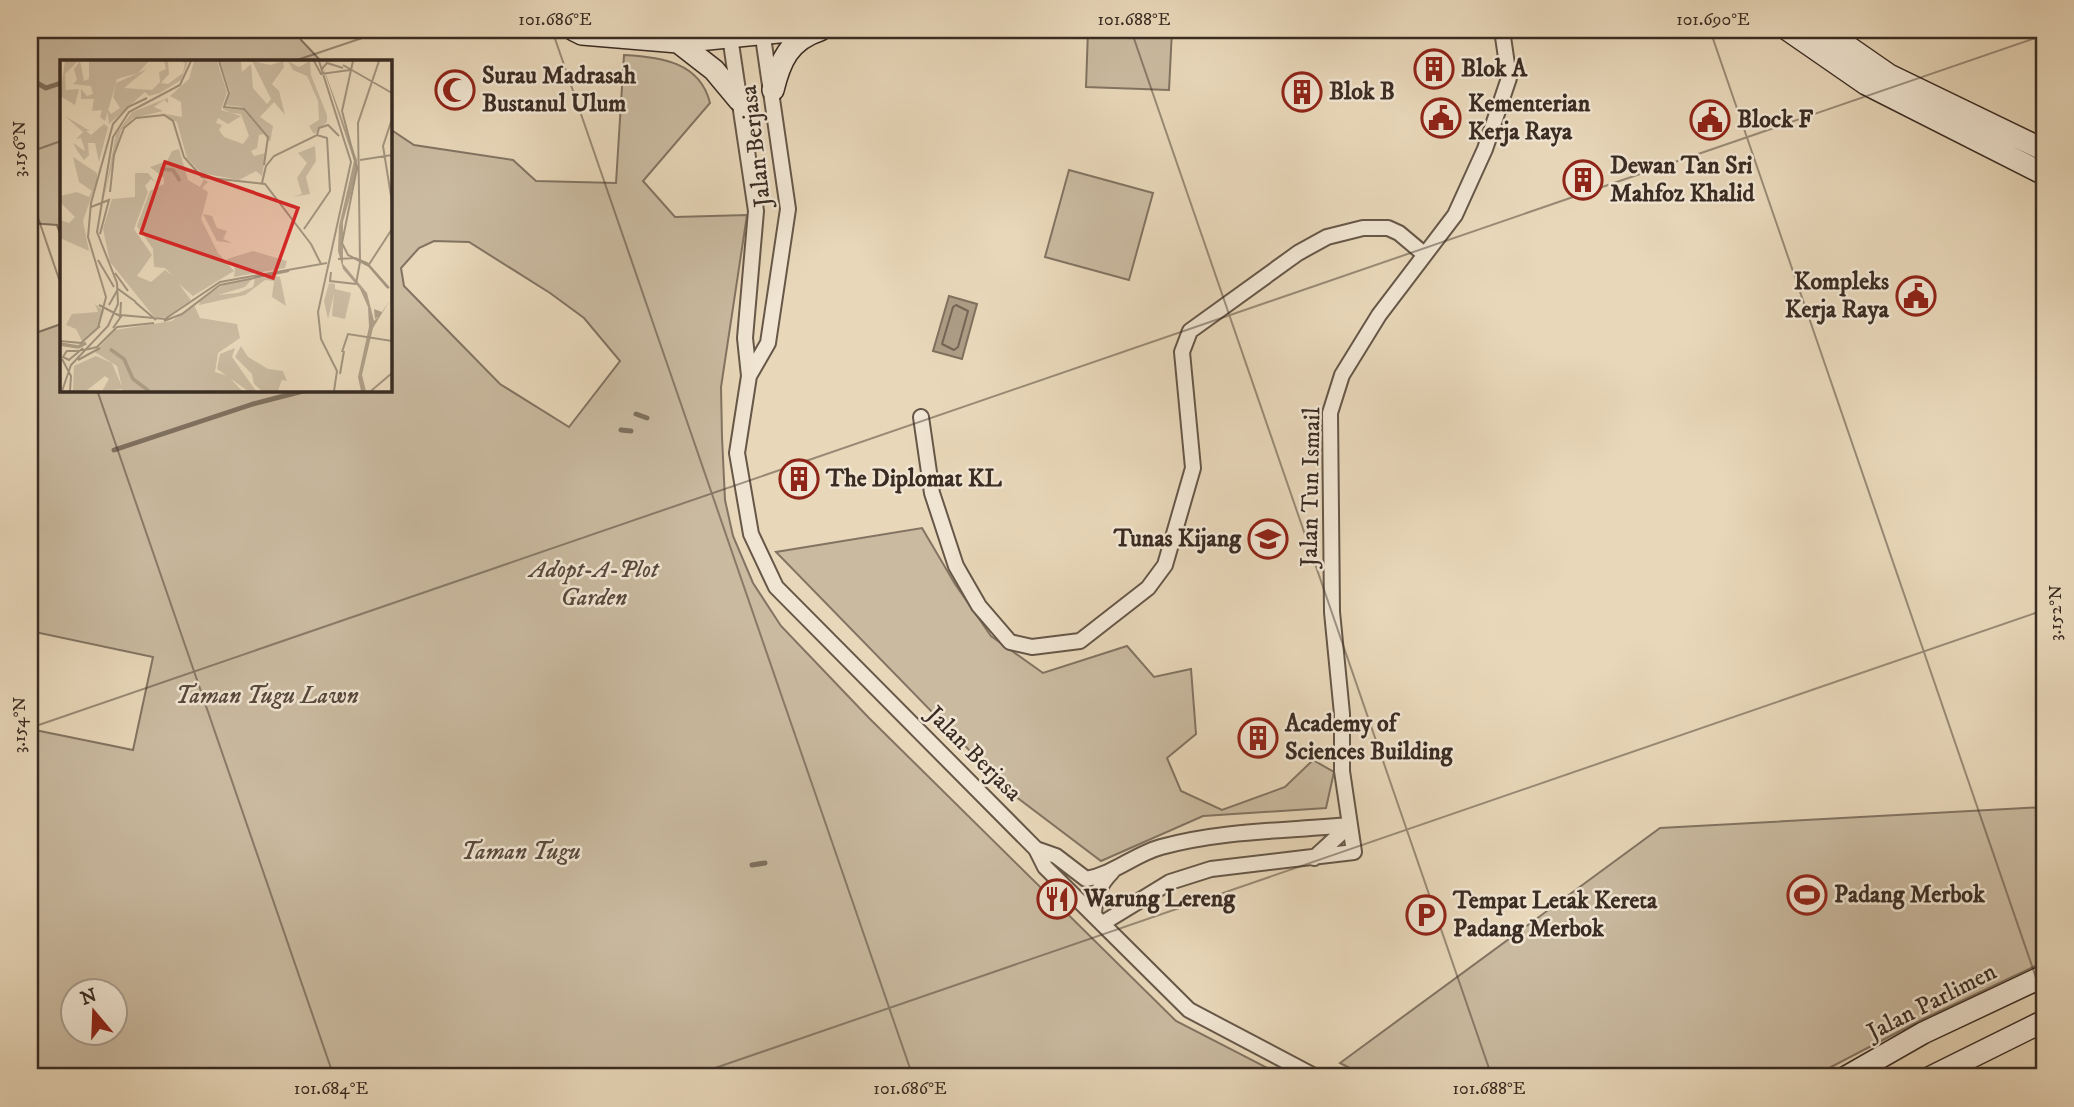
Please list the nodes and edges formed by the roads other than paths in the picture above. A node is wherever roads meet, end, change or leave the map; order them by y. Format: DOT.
graph roads {
  1 [pos="574,30"];
  2 [pos="800,30"];
  3 [pos="820,30"];
  4 [pos="1502,30"];
  5 [pos="1788,30"];
  6 [pos="1824,30"];
  7 [pos="763,32"];
  8 [pos="729,34"];
  9 [pos="678,42"];
  10 [pos="773,90"];
  11 [pos="739,100"];
  12 [pos="2044,150"];
  13 [pos="2044,174"];
  14 [pos="1424,254"];
  15 [pos="749,376"];
  16 [pos="921,417"];
  17 [pos="1350,825"];
  18 [pos="1036,849"];
  19 [pos="1314,858"];
  20 [pos="1113,871"];
  21 [pos="1098,918"];
  22 [pos="2044,976"];
  23 [pos="2044,1021"];
  24 [pos="1316,1077"];
  25 [pos="1846,1077"];
  26 [pos="1931,1077"];
  1 -- 9 [label="street"];
  2 -- 7 [label="street"];
  3 -- 10 [label="street"];
  4 -- 14 [label="street, Jalan Tun Ismail"];
  5 -- 13 [label="street"];
  6 -- 12 [label="street"];
  7 -- 8 [label="street"];
  7 -- 10 [label="street, Jalan Berjasa"];
  8 -- 9 [label="street"];
  8 -- 11 [label="street, Jalan Berjasa"];
  9 -- 11 [label="street"];
  10 -- 15 [label="street, Jalan Berjasa"];
  11 -- 15 [label="street, Jalan Berjasa"];
  14 -- 16 [label="street"];
  14 -- 17 [label="street, Jalan Tun Ismail"];
  15 -- 18 [label="street, Jalan Berjasa"];
  17 -- 19 [label="street"];
  17 -- 19 [label="street, Jalan Tun Ismail"];
  17 -- 20 [label="street"];
  18 -- 20 [label="street"];
  18 -- 21 [label="street, Jalan Berjasa"];
  19 -- 21 [label="street, Jalan Tun Ismail"];
  20 -- 21 [label="street"];
  21 -- 24 [label="street, Jalan Berjasa"];
  22 -- 25 [label="street, Jalan Parlimen"];
  23 -- 26 [label="street"];
}
